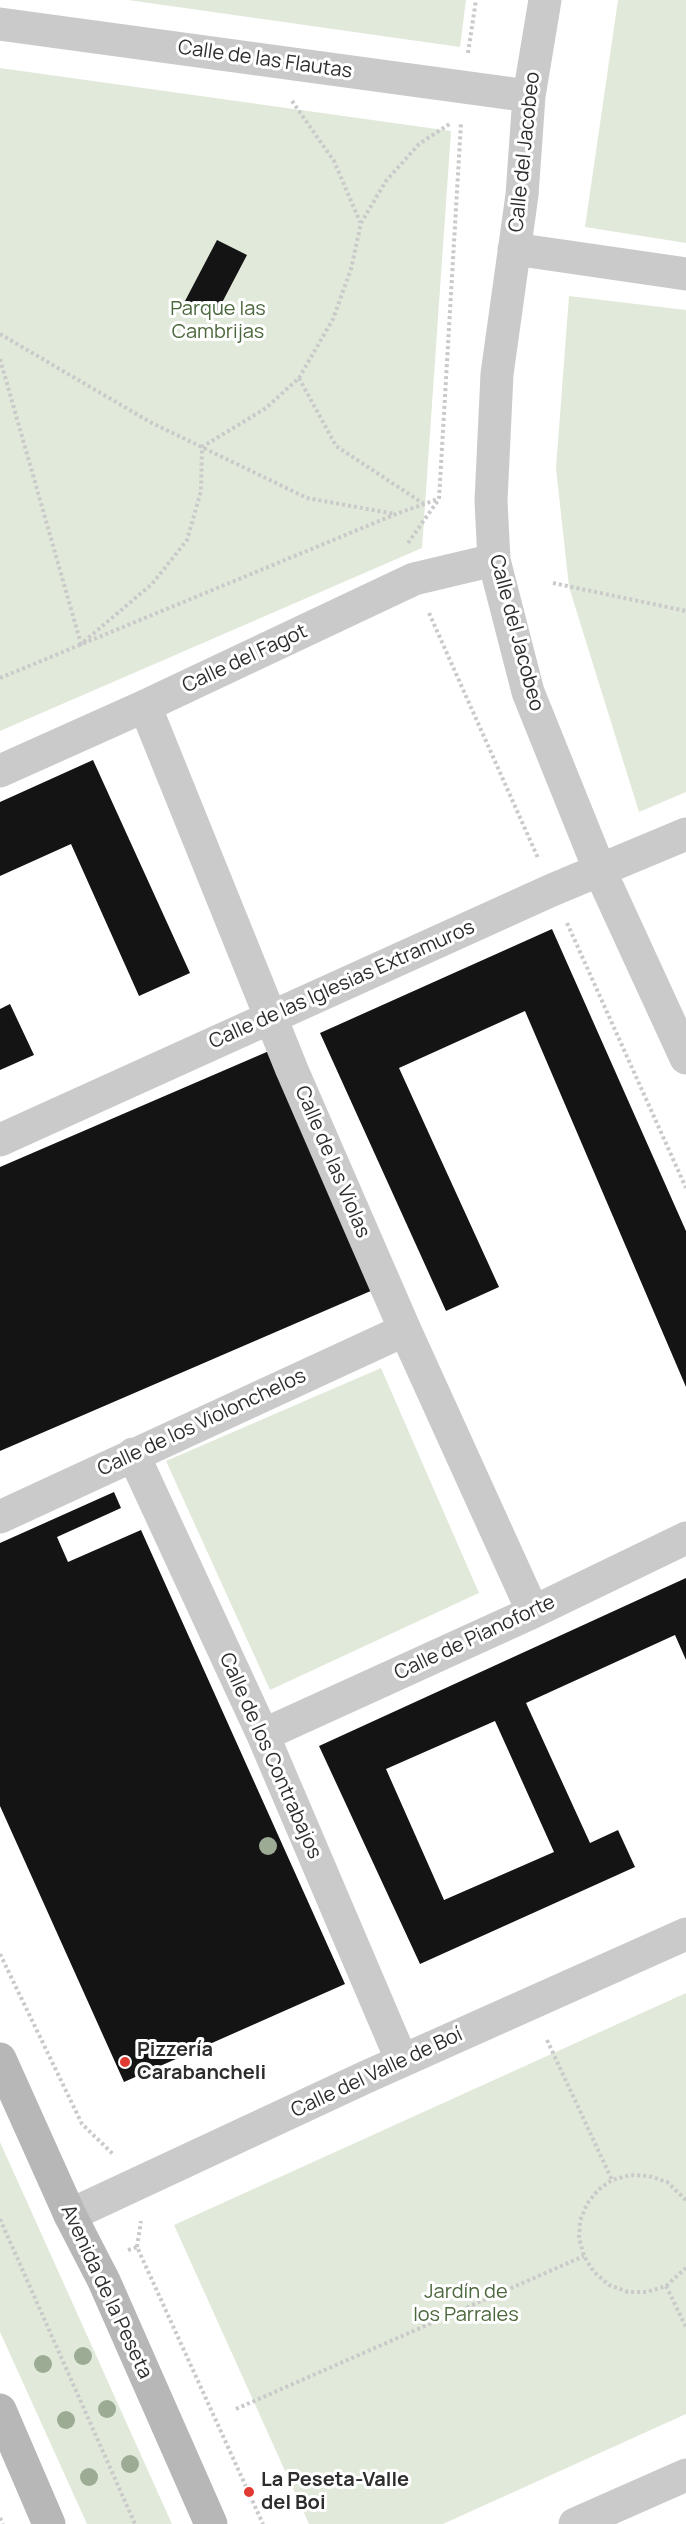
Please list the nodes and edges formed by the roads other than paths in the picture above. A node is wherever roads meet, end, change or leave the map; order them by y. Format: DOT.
graph roads {
  1 [pos="545,0"];
  2 [pos="0,24"];
  3 [pos="529,96"];
  4 [pos="514,249"];
  5 [pos="686,274"];
  6 [pos="494,560"];
  7 [pos="145,706"];
  8 [pos="0,771"];
  9 [pos="686,834"];
  10 [pos="600,871"];
  11 [pos="269,1017"];
  12 [pos="686,1058"];
  13 [pos="0,1140"];
  14 [pos="405,1330"];
  15 [pos="133,1454"];
  16 [pos="0,1517"];
  17 [pos="686,1538"];
  18 [pos="533,1612"];
  19 [pos="263,1735"];
  20 [pos="686,1934"];
  21 [pos="0,2059"];
  22 [pos="402,2061"];
  23 [pos="70,2215"];
  24 [pos="0,2410"];
  25 [pos="686,2475"];
  26 [pos="620,2515"];
  27 [pos="49,2524"];
  28 [pos="211,2524"];
  29 [pos="574,2524"];
  1 -- 3 [label="street, Calle del Jacobeo"];
  2 -- 3 [label="street, Calle de las Flautas"];
  3 -- 4 [label="street, Calle del Jacobeo"];
  4 -- 5 [label="street"];
  4 -- 6 [label="street, Calle del Jacobeo"];
  6 -- 7 [label="street, Calle del Fagot"];
  6 -- 10 [label="street, Calle del Jacobeo"];
  7 -- 8 [label="street, Calle del Fagot"];
  7 -- 11 [label="street, Calle de las Violas"];
  9 -- 10 [label="street, Calle de las Iglesias Extramuros"];
  10 -- 11 [label="street, Calle de las Iglesias Extramuros"];
  10 -- 12 [label="street, Calle del Jacobeo"];
  11 -- 13 [label="street, Calle de las Iglesias Extramuros"];
  11 -- 14 [label="street, Calle de las Violas"];
  14 -- 15 [label="street, Calle de los Violonchelos"];
  14 -- 18 [label="street, Calle de las Violas"];
  15 -- 16 [label="street, Calle de los Violonchelos"];
  15 -- 19 [label="street, Calle de los Contrabajos"];
  17 -- 18 [label="street, Calle de Pianoforte"];
  18 -- 19 [label="street, Calle de Pianoforte"];
  19 -- 22 [label="street, Calle de los Contrabajos"];
  20 -- 22 [label="street, Calle del Valle de Boí"];
  21 -- 23 [label="street, Avenida de la Peseta"];
  22 -- 23 [label="street, Calle del Valle de Boí"];
  23 -- 28 [label="street, Avenida de la Peseta"];
  24 -- 27 [label="street"];
  25 -- 26 [label="street"];
  26 -- 29 [label="street"];
}
